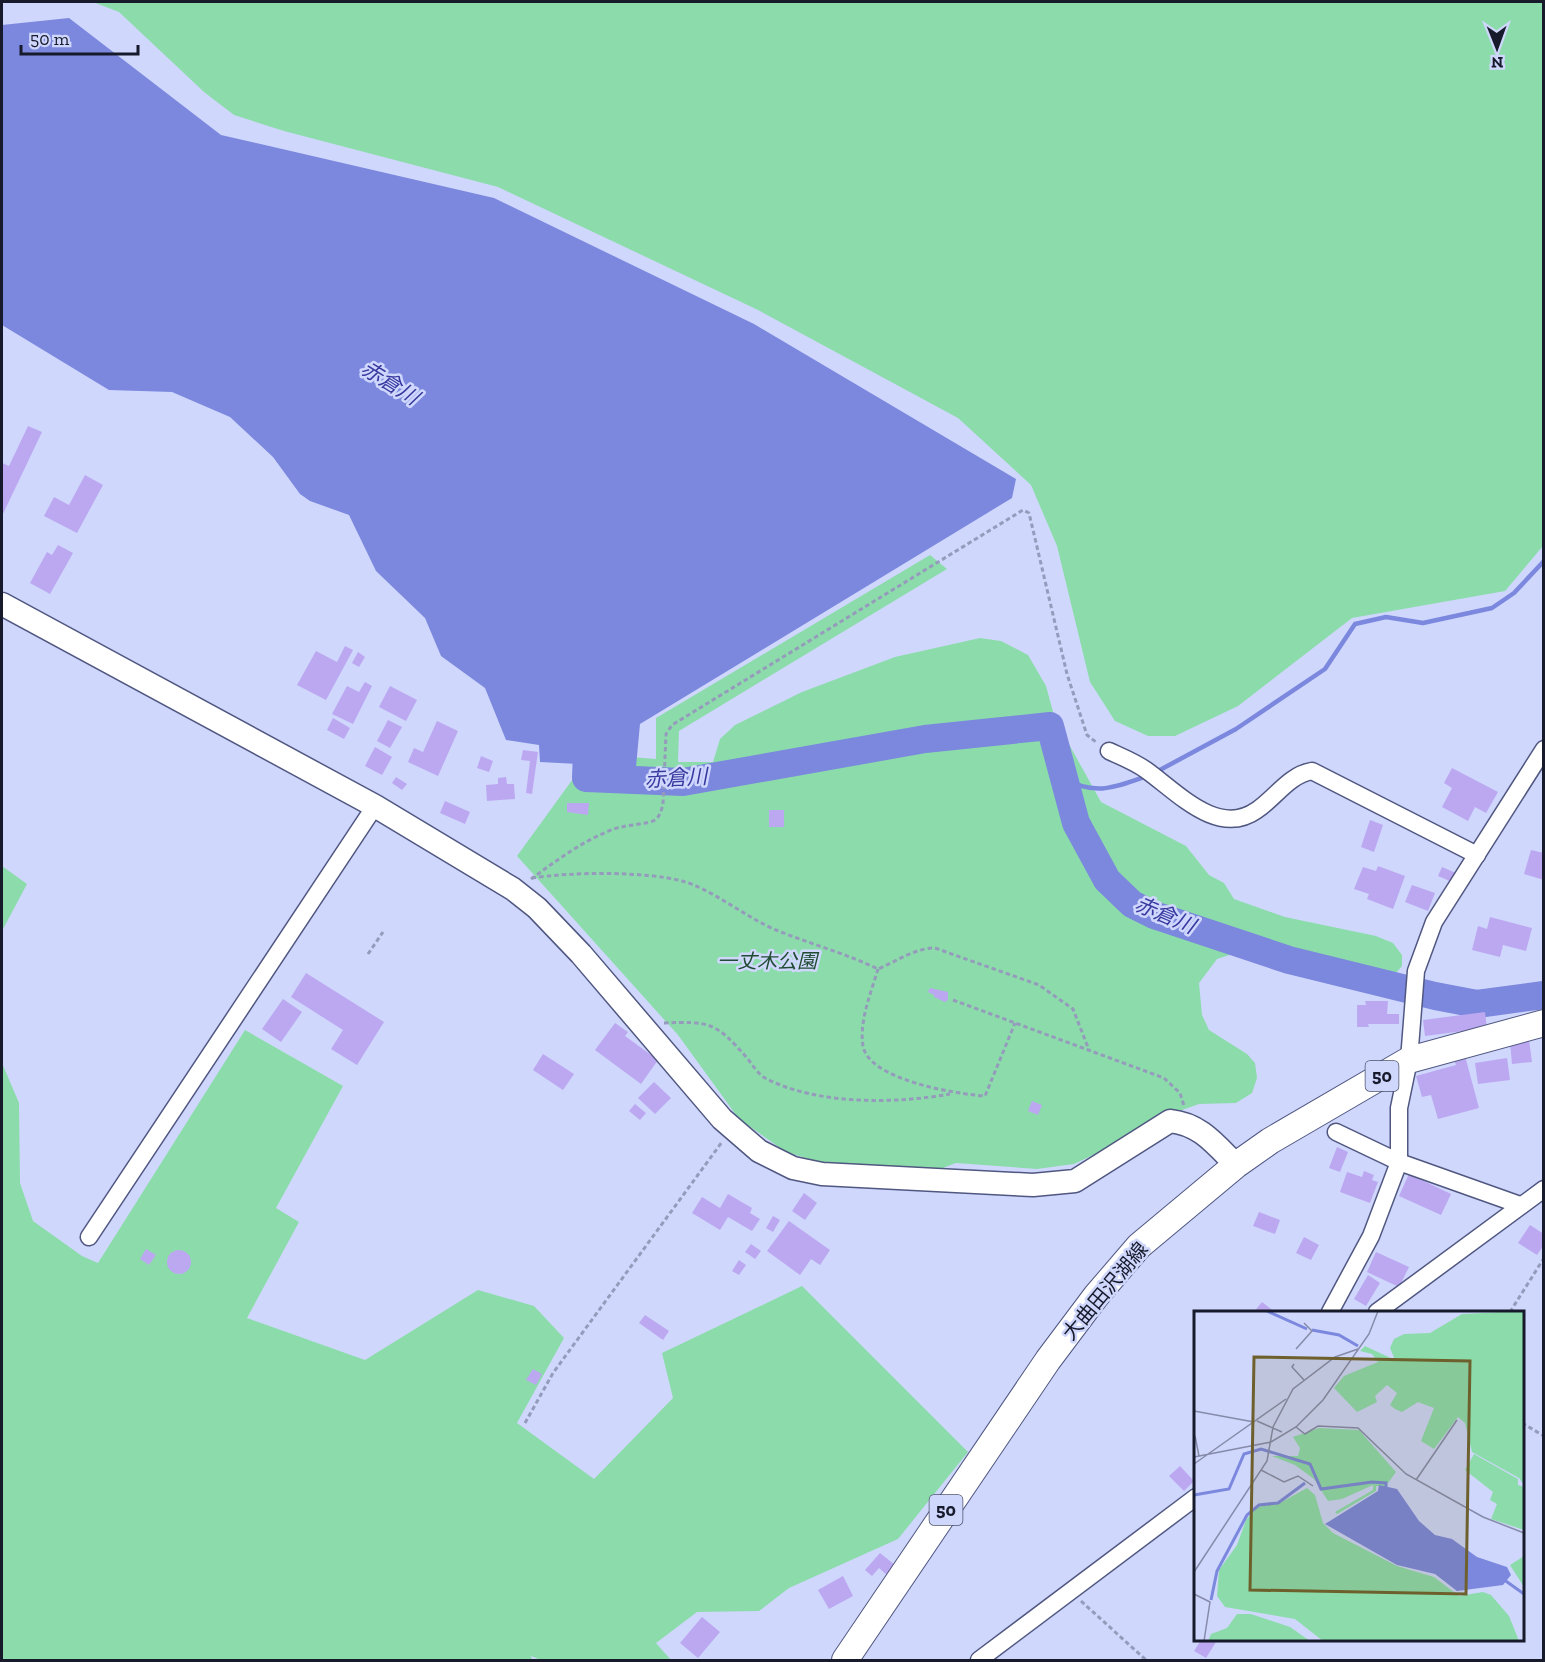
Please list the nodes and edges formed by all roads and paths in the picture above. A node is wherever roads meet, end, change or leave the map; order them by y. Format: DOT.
graph roads {
  1 [pos="2,604"];
  2 [pos="1544,748"];
  3 [pos="1109,751"];
  4 [pos="375,806"];
  5 [pos="1477,855"];
  6 [pos="522,884"];
  7 [pos="383,932"];
  8 [pos="368,954"];
  9 [pos="878,969"];
  10 [pos="953,1000"];
  11 [pos="1015,1023"];
  12 [pos="1544,1023"];
  13 [pos="643,1024"];
  14 [pos="1089,1050"];
  15 [pos="1409,1060"];
  16 [pos="950,1094"];
  17 [pos="1186,1122"];
  18 [pos="732,1128"];
  19 [pos="1336,1132"];
  20 [pos="1400,1162"];
  21 [pos="1236,1165"];
  22 [pos="1535,1197"];
  23 [pos="88,1237"];
  24 [pos="1544,1258"];
  25 [pos="1331,1311"];
  26 [pos="1378,1311"];
  27 [pos="1511,1311"];
  28 [pos="525,1423"];
  29 [pos="1524,1424"];
  30 [pos="1544,1436"];
  31 [pos="1193,1505"];
  32 [pos="1070,1592"];
  33 [pos="844,1660"];
  34 [pos="979,1660"];
  35 [pos="1146,1660"];
  1 -- 4 [label="street"];
  2 -- 5 [label="street"];
  3 -- 5 [label="street"];
  3 -- 6 [label="path"];
  4 -- 6 [label="street"];
  4 -- 23 [label="street"];
  5 -- 15 [label="street"];
  6 -- 9 [label="path"];
  6 -- 13 [label="street"];
  7 -- 8 [label="path"];
  9 -- 14 [label="path"];
  9 -- 16 [label="path"];
  10 -- 11 [label="path"];
  11 -- 14 [label="path"];
  11 -- 16 [label="path"];
  12 -- 15 [label="main road, 大曲田沢湖線 / 50"];
  13 -- 16 [label="path"];
  13 -- 18 [label="street"];
  14 -- 17 [label="path"];
  15 -- 20 [label="street"];
  15 -- 21 [label="main road, 大曲田沢湖線 / 50"];
  17 -- 18 [label="street"];
  17 -- 21 [label="street"];
  18 -- 28 [label="path"];
  19 -- 20 [label="street"];
  20 -- 22 [label="street"];
  20 -- 25 [label="street"];
  21 -- 33 [label="main road, 大曲田沢湖線 / 50"];
  22 -- 26 [label="street"];
  24 -- 27 [label="path"];
  29 -- 30 [label="path"];
  31 -- 32 [label="street"];
  32 -- 34 [label="street"];
  32 -- 35 [label="path"];
}
